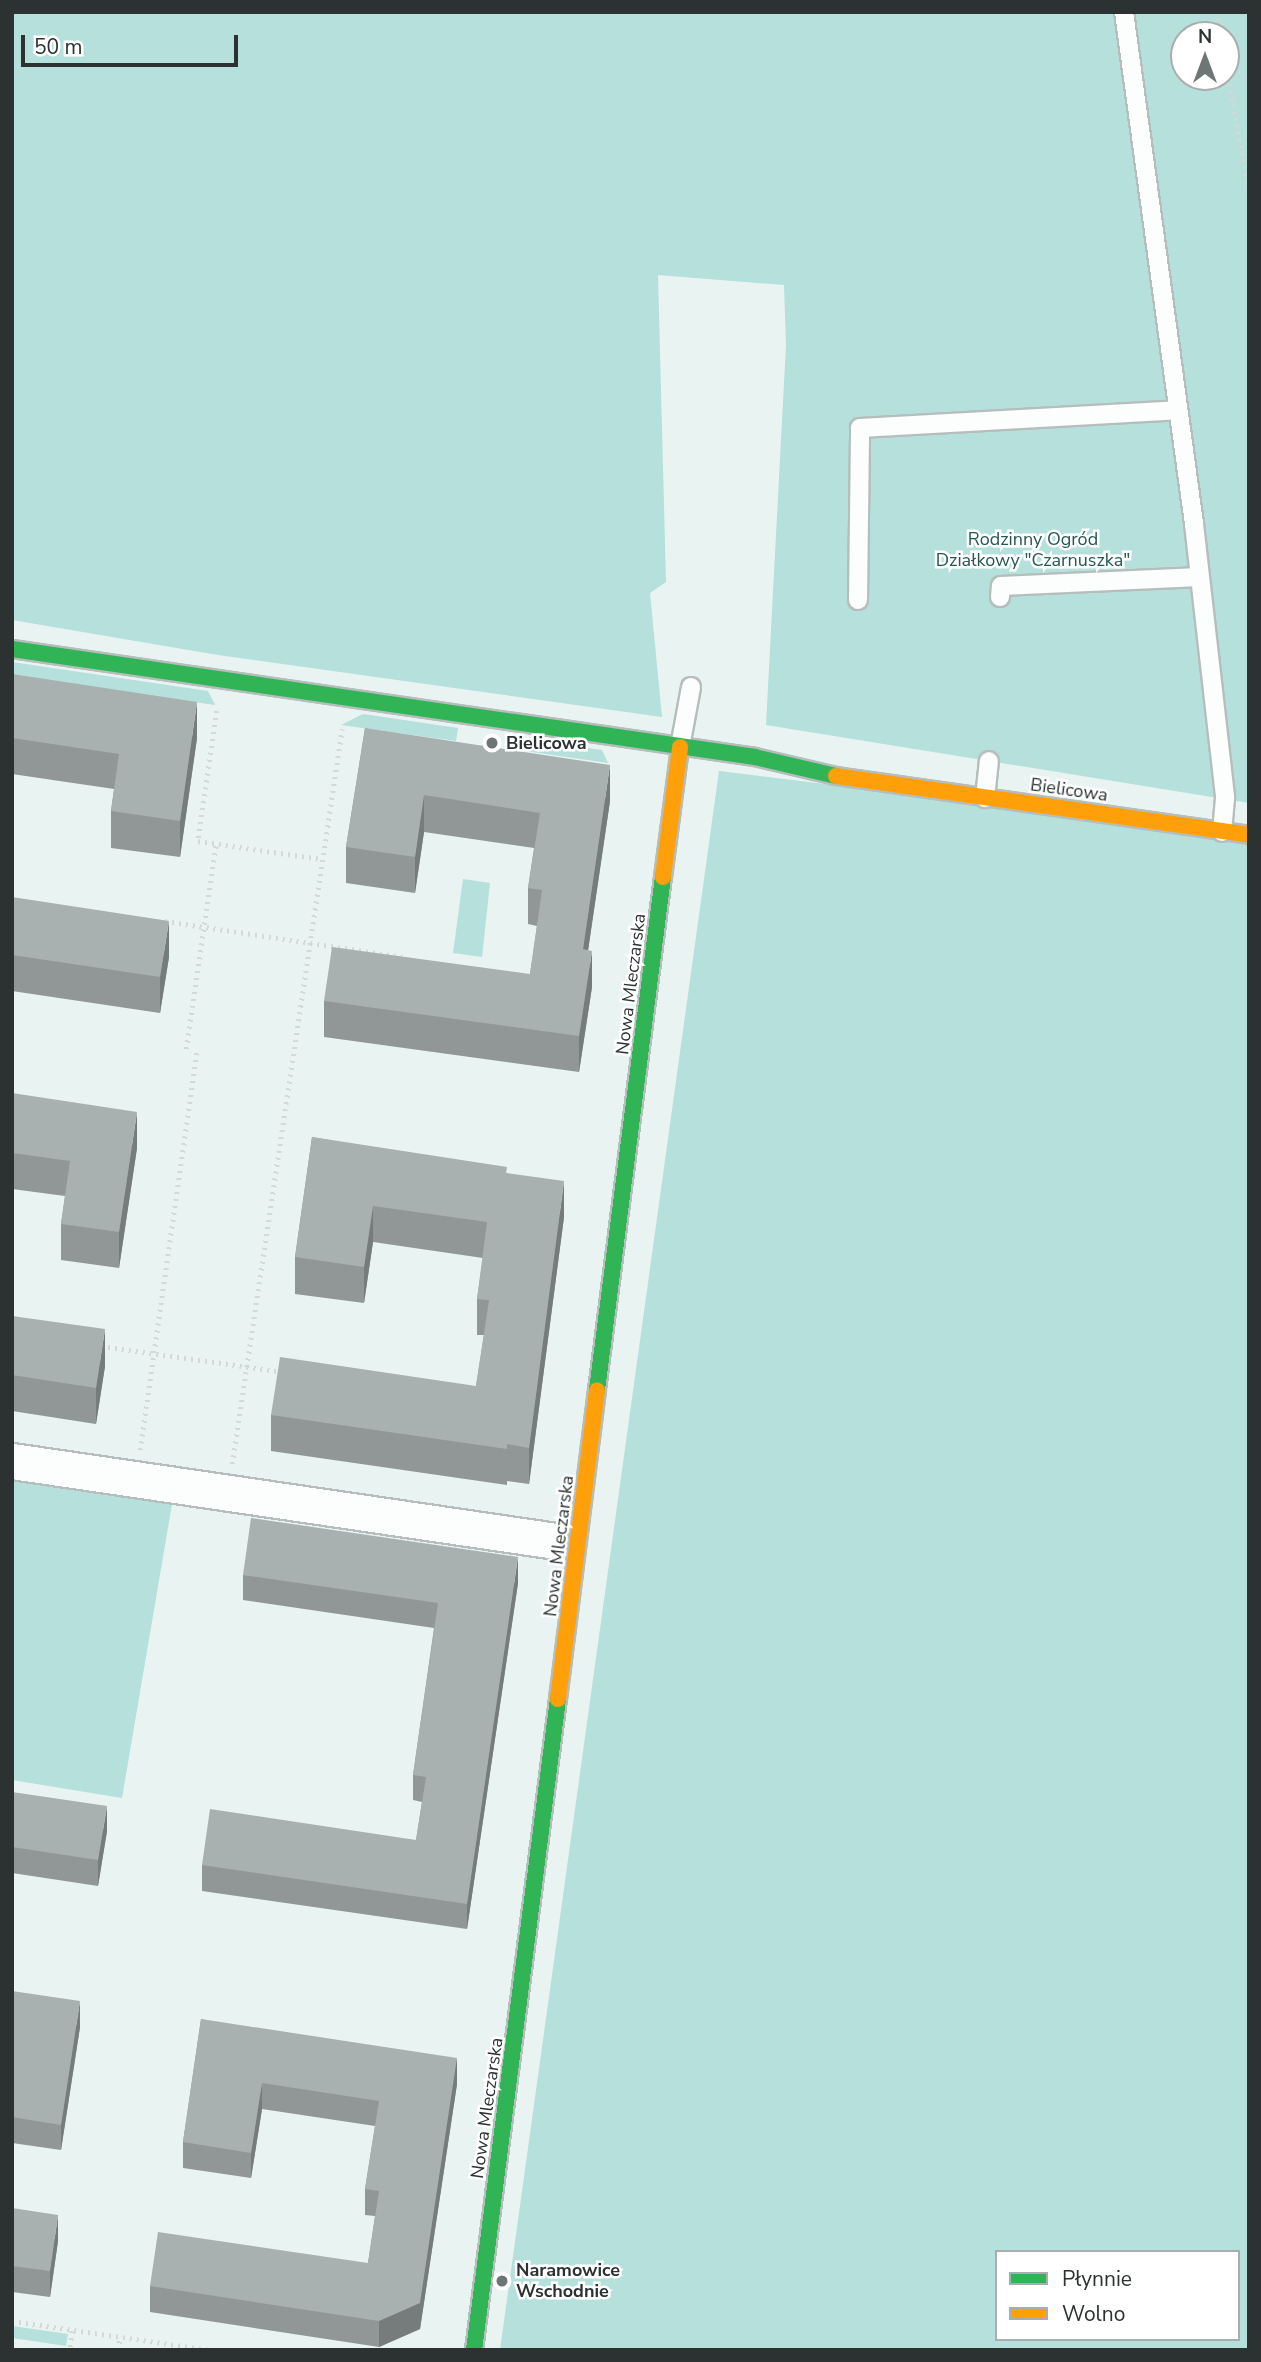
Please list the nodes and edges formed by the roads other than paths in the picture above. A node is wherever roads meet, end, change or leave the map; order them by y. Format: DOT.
graph roads {
  1 [pos="1124,12"];
  2 [pos="1177,410"];
  3 [pos="1200,577"];
  4 [pos="1000,597"];
  5 [pos="858,600"];
  6 [pos="12,649"];
  7 [pos="691,687"];
  8 [pos="680,747"];
  9 [pos="989,761"];
  10 [pos="985,798"];
  11 [pos="1222,832"];
  12 [pos="1249,835"];
  13 [pos="12,1461"];
  14 [pos="549,1540"];
  15 [pos="474,2350"];
  1 -- 2 [label="lane"];
  2 -- 3 [label="lane"];
  2 -- 5 [label="lane"];
  3 -- 4 [label="lane"];
  3 -- 11 [label="lane"];
  6 -- 8 [label="street, Bielicowa"];
  7 -- 8 [label="lane"];
  8 -- 10 [label="street, Bielicowa"];
  8 -- 15 [label="street, Nowa Mleczarska"];
  9 -- 10 [label="lane"];
  10 -- 11 [label="street, Bielicowa"];
  11 -- 12 [label="street, Bielicowa"];
  13 -- 14 [label="street"];
}
